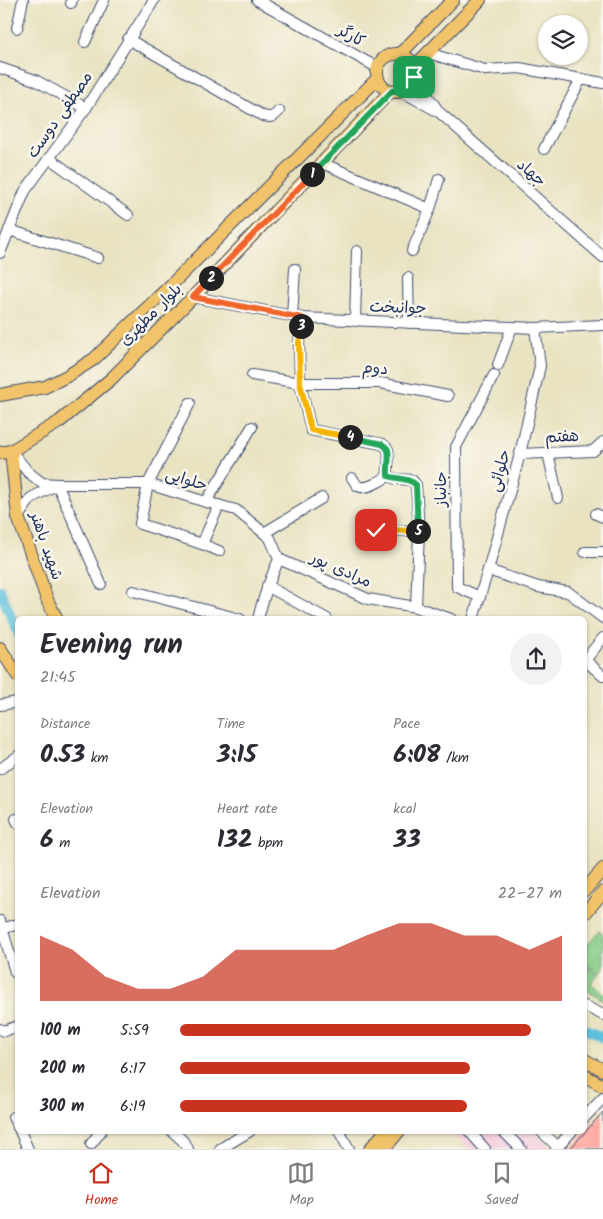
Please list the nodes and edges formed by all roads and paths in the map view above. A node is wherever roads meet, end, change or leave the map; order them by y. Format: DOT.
graph roads {
  1 [pos="23,0"];
  2 [pos="104,0"];
  3 [pos="152,0"];
  4 [pos="258,0"];
  5 [pos="453,0"];
  6 [pos="480,0"];
  7 [pos="16,28"];
  8 [pos="128,39"];
  9 [pos="86,42"];
  10 [pos="428,53"];
  11 [pos="400,54"];
  12 [pos="0,68"];
  13 [pos="414,72"];
  14 [pos="378,73"];
  15 [pos="581,80"];
  16 [pos="603,83"];
  17 [pos="396,91"];
  18 [pos="86,108"];
  19 [pos="279,111"];
  20 [pos="439,112"];
  21 [pos="544,149"];
  22 [pos="49,158"];
  23 [pos="322,163"];
  24 [pos="439,179"];
  25 [pos="430,209"];
  26 [pos="128,215"];
  27 [pos="9,230"];
  28 [pos="357,251"];
  29 [pos="412,251"];
  30 [pos="0,252"];
  31 [pos="603,257"];
  32 [pos="98,258"];
  33 [pos="295,269"];
  34 [pos="408,278"];
  35 [pos="193,297"];
  36 [pos="297,317"];
  37 [pos="355,321"];
  38 [pos="409,324"];
  39 [pos="603,325"];
  40 [pos="512,327"];
  41 [pos="535,328"];
  42 [pos="498,365"];
  43 [pos="252,375"];
  44 [pos="494,375"];
  45 [pos="300,383"];
  46 [pos="0,395"];
  47 [pos="448,396"];
  48 [pos="190,404"];
  49 [pos="252,426"];
  50 [pos="603,442"];
  51 [pos="6,452"];
  52 [pos="548,453"];
  53 [pos="520,454"];
  54 [pos="388,476"];
  55 [pos="352,478"];
  56 [pos="57,484"];
  57 [pos="148,484"];
  58 [pos="322,498"];
  59 [pos="558,498"];
  60 [pos="206,502"];
  61 [pos="219,505"];
  62 [pos="18,517"];
  63 [pos="376,530"];
  64 [pos="418,531"];
  65 [pos="264,534"];
  66 [pos="202,544"];
  67 [pos="219,551"];
  68 [pos="585,552"];
  69 [pos="603,552"];
  70 [pos="279,559"];
  71 [pos="488,570"];
  72 [pos="101,584"];
  73 [pos="267,586"];
  74 [pos="134,591"];
  75 [pos="480,597"];
  76 [pos="416,607"];
  77 [pos="199,608"];
  78 [pos="55,616"];
  79 [pos="198,616"];
  80 [pos="229,616"];
  81 [pos="259,616"];
  82 [pos="322,616"];
  83 [pos="442,616"];
  84 [pos="474,616"];
  85 [pos="603,618"];
  86 [pos="603,638"];
  87 [pos="0,648"];
  88 [pos="587,658"];
  89 [pos="587,662"];
  90 [pos="15,671"];
  91 [pos="603,676"];
  92 [pos="15,702"];
  93 [pos="0,705"];
  94 [pos="15,758"];
  95 [pos="0,769"];
  96 [pos="603,869"];
  97 [pos="587,887"];
  98 [pos="601,897"];
  99 [pos="587,910"];
  100 [pos="15,924"];
  101 [pos="1,925"];
  102 [pos="15,972"];
  103 [pos="587,1007"];
  104 [pos="603,1015"];
  105 [pos="15,1027"];
  106 [pos="0,1029"];
  107 [pos="587,1061"];
  108 [pos="603,1070"];
  109 [pos="587,1077"];
  110 [pos="603,1086"];
  111 [pos="603,1098"];
  112 [pos="587,1115"];
  113 [pos="21,1134"];
  114 [pos="99,1134"];
  115 [pos="175,1134"];
  116 [pos="245,1134"];
  117 [pos="341,1134"];
  118 [pos="383,1134"];
  119 [pos="396,1134"];
  120 [pos="472,1134"];
  121 [pos="507,1134"];
  122 [pos="544,1134"];
  123 [pos="569,1134"];
  124 [pos="91,1144"];
  125 [pos="557,1148"];
  126 [pos="28,1149"];
  127 [pos="188,1149"];
  128 [pos="220,1149"];
  129 [pos="349,1149"];
  130 [pos="370,1149"];
  131 [pos="384,1149"];
  132 [pos="485,1149"];
  133 [pos="521,1149"];
  1 -- 7 [label="street"];
  2 -- 9 [label="street"];
  3 -- 8 [label="street, مصطفی دوست"];
  4 -- 14 [label="street, کارگر"];
  5 -- 11 [label="main road"];
  6 -- 10 [label="main road"];
  8 -- 18 [label="street, مصطفی دوست"];
  8 -- 19 [label="street"];
  10 -- 13 [label="main road"];
  10 -- 15 [label="street"];
  11 -- 13 [label="main road"];
  11 -- 14 [label="main road"];
  12 -- 18 [label="street"];
  13 -- 17 [label="main road"];
  13 -- 20 [label="street"];
  14 -- 17 [label="main road"];
  14 -- 46 [label="main road, بلوار مطهری"];
  15 -- 16 [label="street"];
  15 -- 21 [label="street"];
  17 -- 20 [label="street"];
  17 -- 23 [label="main road, بلوار مطهری"];
  18 -- 22 [label="street, مصطفی دوست"];
  20 -- 31 [label="street, جهاد"];
  22 -- 26 [label="street"];
  22 -- 27 [label="street, مصطفی دوست"];
  23 -- 25 [label="street"];
  23 -- 35 [label="main road, بلوار مطهری"];
  24 -- 25 [label="street"];
  25 -- 29 [label="street"];
  27 -- 30 [label="street, مصطفی دوست"];
  27 -- 32 [label="street"];
  28 -- 37 [label="street"];
  33 -- 36 [label="street"];
  34 -- 38 [label="street"];
  35 -- 36 [label="street, جوانبخت"];
  35 -- 51 [label="main road, بلوار مطهری"];
  36 -- 37 [label="street, جوانبخت"];
  36 -- 45 [label="street"];
  37 -- 38 [label="street, جوانبخت"];
  38 -- 40 [label="street, جوانبخت"];
  39 -- 41 [label="street, جوانبخت"];
  40 -- 41 [label="street, جوانبخت"];
  40 -- 42 [label="street"];
  41 -- 53 [label="street, حلوائی"];
  43 -- 45 [label="street, دوم"];
  44 -- 75 [label="street, جانباز"];
  45 -- 47 [label="street, دوم"];
  45 -- 54 [label="street"];
  48 -- 57 [label="street"];
  49 -- 60 [label="street"];
  50 -- 52 [label="street, هفتم"];
  51 -- 56 [label="street, حلوایی"];
  51 -- 62 [label="main road, شهید باهنر"];
  52 -- 53 [label="street, هفتم"];
  52 -- 59 [label="street"];
  53 -- 71 [label="street, حلوائی"];
  54 -- 55 [label="street"];
  54 -- 64 [label="street"];
  56 -- 57 [label="street, حلوایی"];
  56 -- 62 [label="street"];
  56 -- 72 [label="street"];
  57 -- 60 [label="street, حلوایی"];
  57 -- 66 [label="street"];
  58 -- 65 [label="street"];
  60 -- 61 [label="street, حلوایی"];
  61 -- 65 [label="street, حلوایی"];
  61 -- 66 [label="street"];
  62 -- 78 [label="main road, شهید باهنر"];
  63 -- 64 [label="street"];
  64 -- 76 [label="street"];
  65 -- 70 [label="street, حلوایی"];
  66 -- 67 [label="street"];
  68 -- 69 [label="street"];
  70 -- 73 [label="street"];
  70 -- 76 [label="street, مرادی پور"];
  71 -- 75 [label="street, حلوائی"];
  71 -- 85 [label="street"];
  73 -- 81 [label="street"];
  73 -- 82 [label="street"];
  74 -- 77 [label="street"];
  75 -- 84 [label="street, حلوائی"];
  76 -- 83 [label="street, مرادی پور"];
  77 -- 79 [label="street"];
  77 -- 80 [label="street"];
  86 -- 88 [label="street"];
  87 -- 90 [label="main road"];
  89 -- 91 [label="street"];
  92 -- 93 [label="street"];
  94 -- 95 [label="street"];
  96 -- 97 [label="main road"];
  98 -- 99 [label="main road"];
  100 -- 101 [label="street"];
  101 -- 102 [label="street"];
  103 -- 104 [label="street"];
  105 -- 106 [label="street"];
  107 -- 108 [label="main road"];
  109 -- 110 [label="main road"];
  111 -- 112 [label="street"];
  113 -- 126 [label="street"];
  114 -- 124 [label="street"];
  115 -- 127 [label="street"];
  116 -- 128 [label="street"];
  117 -- 129 [label="street"];
  118 -- 130 [label="main road"];
  119 -- 131 [label="main road"];
  120 -- 132 [label="street"];
  121 -- 133 [label="street"];
  122 -- 125 [label="street"];
  123 -- 125 [label="street"];
}
